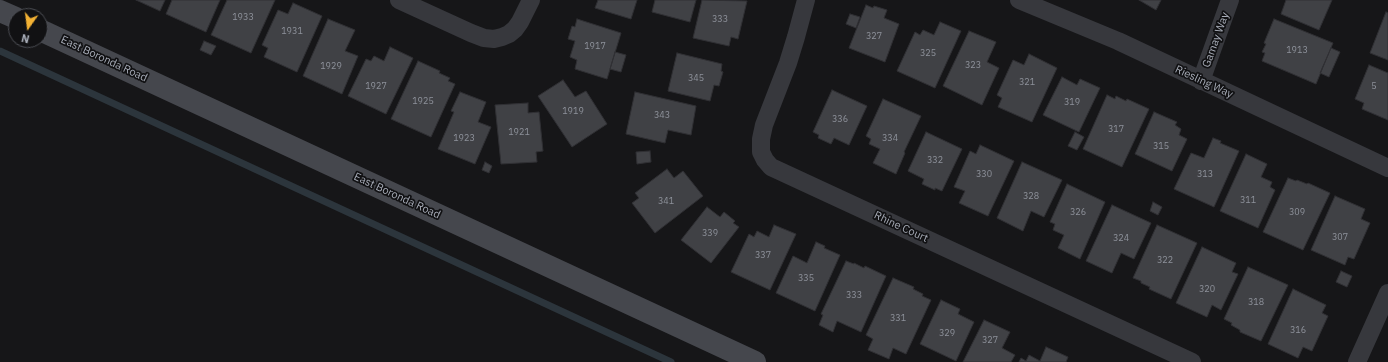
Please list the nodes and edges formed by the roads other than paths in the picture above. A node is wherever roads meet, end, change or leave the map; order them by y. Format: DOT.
graph roads {
  1 [pos="399,0"];
  2 [pos="531,0"];
  3 [pos="806,0"];
  4 [pos="1019,0"];
  5 [pos="1230,0"];
  6 [pos="48,34"];
  7 [pos="1201,81"];
  8 [pos="1388,168"];
  9 [pos="1388,293"];
  10 [pos="755,362"];
  11 [pos="1192,362"];
  12 [pos="1357,362"];
  1 -- 2 [label="street"];
  3 -- 11 [label="street, Rhine Court"];
  4 -- 7 [label="street, Riesling Way"];
  5 -- 7 [label="street, Gamay Way"];
  6 -- 10 [label="main road, East Boronda Road"];
  7 -- 8 [label="street, Riesling Way"];
  9 -- 12 [label="street"];
}
